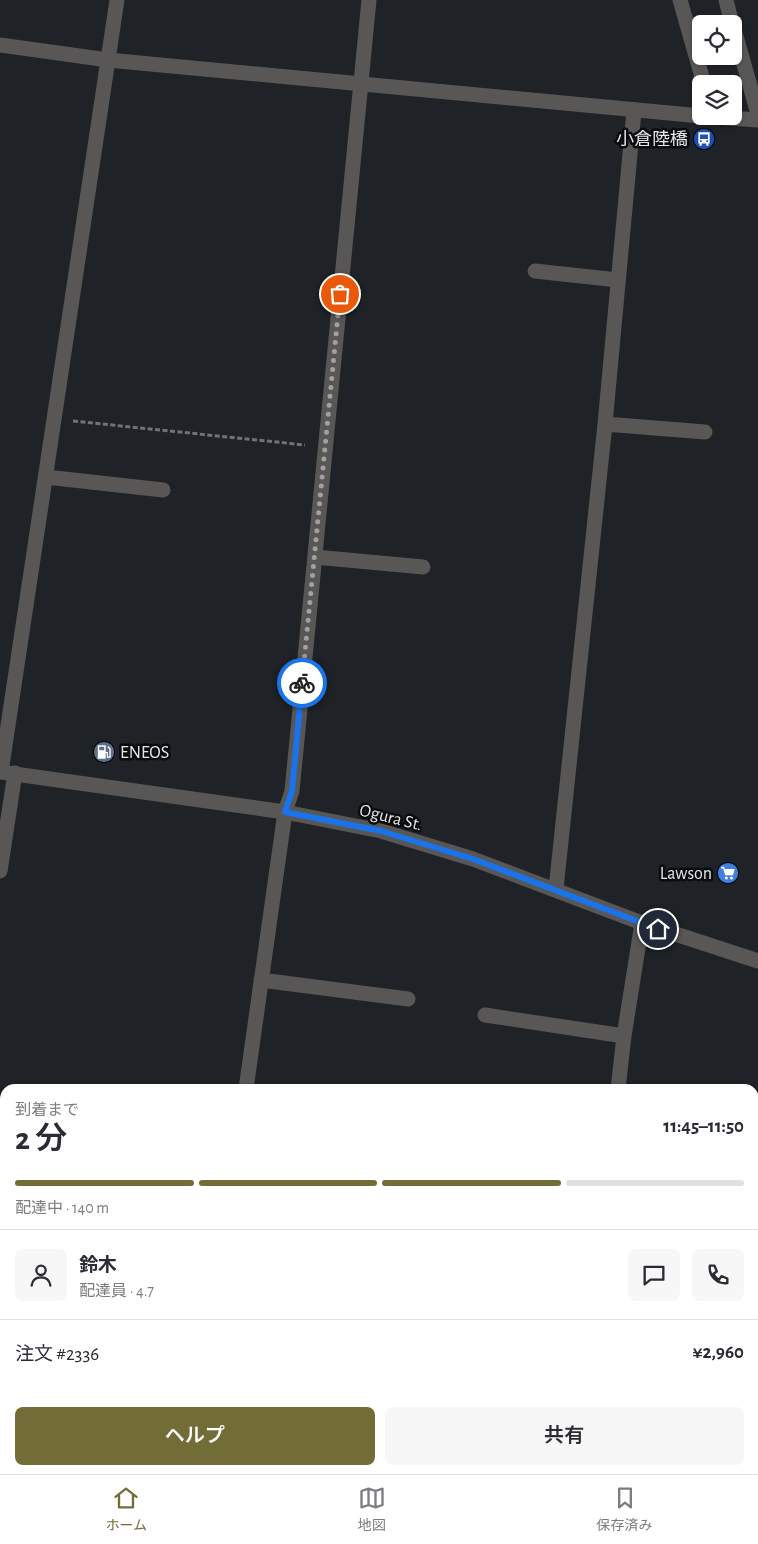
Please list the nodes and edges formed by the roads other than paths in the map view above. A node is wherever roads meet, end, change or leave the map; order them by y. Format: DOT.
graph roads {
  1 [pos="117,0"];
  2 [pos="369,0"];
  3 [pos="680,0"];
  4 [pos="726,0"];
  5 [pos="730,15"];
  6 [pos="0,45"];
  7 [pos="742,57"];
  8 [pos="108,60"];
  9 [pos="701,75"];
  10 [pos="360,83"];
  11 [pos="634,110"];
  12 [pos="758,114"];
  13 [pos="692,115"];
  14 [pos="742,119"];
  15 [pos="758,120"];
  16 [pos="534,271"];
  17 [pos="618,280"];
  18 [pos="605,424"];
  19 [pos="705,432"];
  20 [pos="46,477"];
  21 [pos="164,490"];
  22 [pos="315,557"];
  23 [pos="423,568"];
  24 [pos="5,772"];
  25 [pos="285,812"];
  26 [pos="0,871"];
  27 [pos="556,889"];
  28 [pos="642,923"];
  29 [pos="758,960"];
  30 [pos="261,980"];
  31 [pos="408,999"];
  32 [pos="485,1015"];
  33 [pos="624,1036"];
  34 [pos="247,1084"];
  35 [pos="619,1084"];
  1 -- 8 [label="street"];
  2 -- 10 [label="street"];
  3 -- 9 [label="street"];
  4 -- 5 [label="street"];
  6 -- 8 [label="street"];
  7 -- 12 [label="street"];
  8 -- 10 [label="street"];
  8 -- 20 [label="street"];
  10 -- 11 [label="street"];
  10 -- 22 [label="street"];
  11 -- 13 [label="street"];
  11 -- 17 [label="street"];
  14 -- 15 [label="street"];
  16 -- 17 [label="street"];
  17 -- 18 [label="street"];
  18 -- 19 [label="street"];
  18 -- 27 [label="street"];
  20 -- 21 [label="street"];
  20 -- 24 [label="street"];
  22 -- 23 [label="street"];
  22 -- 25 [label="street"];
  24 -- 25 [label="street, Ogura St."];
  24 -- 26 [label="street"];
  25 -- 27 [label="street, Ogura St."];
  25 -- 30 [label="street"];
  27 -- 28 [label="street, Ogura St."];
  28 -- 29 [label="street, Ogura St."];
  28 -- 33 [label="street"];
  30 -- 31 [label="street"];
  30 -- 34 [label="street"];
  32 -- 33 [label="street"];
  33 -- 35 [label="street"];
}
